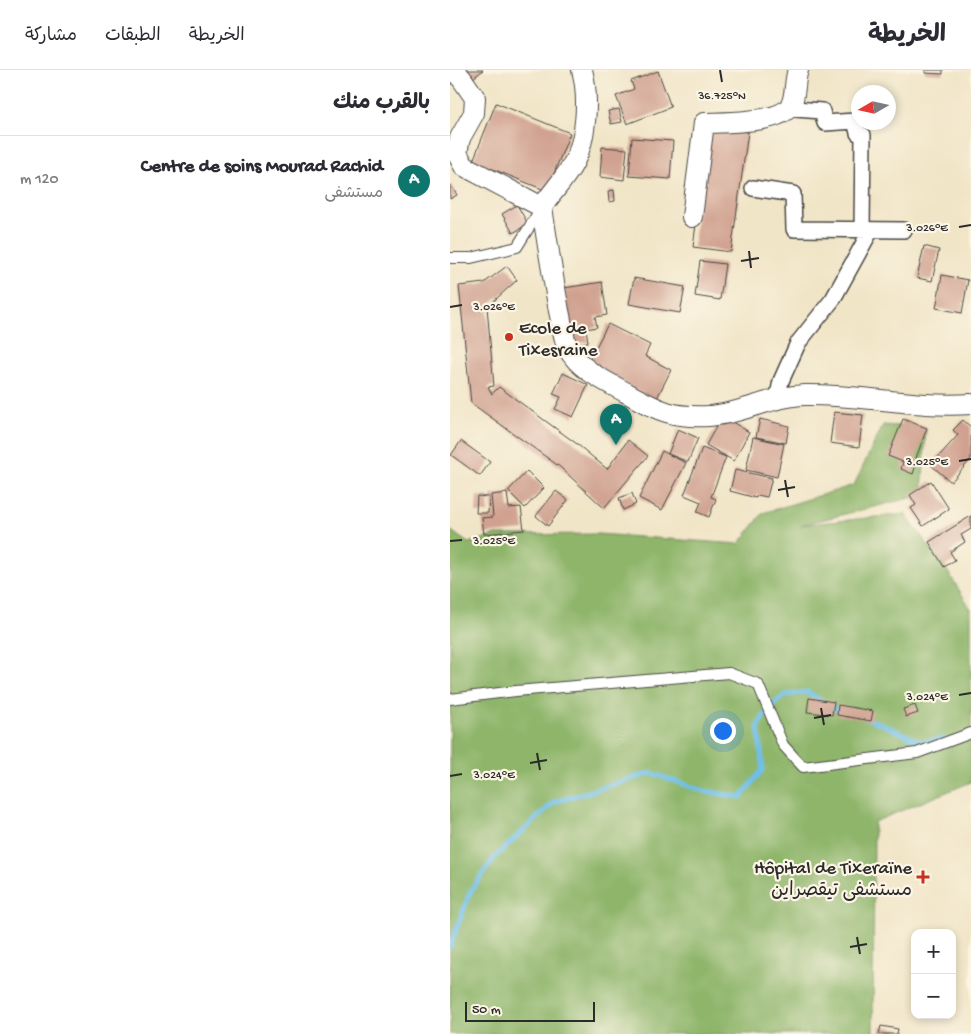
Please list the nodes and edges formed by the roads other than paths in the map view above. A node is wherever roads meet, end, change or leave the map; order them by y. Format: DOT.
graph roads {
  1 [pos="454,70"];
  2 [pos="582,70"];
  3 [pos="798,70"];
  4 [pos="789,107"];
  5 [pos="753,188"];
  6 [pos="542,207"];
  7 [pos="692,217"];
  8 [pos="867,230"];
  9 [pos="904,230"];
  10 [pos="450,258"];
  11 [pos="777,400"];
  12 [pos="971,404"];
  13 [pos="450,699"];
  14 [pos="971,733"];
  1 -- 6 [label="street"];
  2 -- 6 [label="street"];
  3 -- 4 [label="street"];
  4 -- 7 [label="street"];
  4 -- 8 [label="street"];
  5 -- 8 [label="street"];
  6 -- 10 [label="lane"];
  6 -- 11 [label="street"];
  8 -- 9 [label="street"];
  8 -- 11 [label="street"];
  11 -- 12 [label="street"];
  13 -- 14 [label="lane"];
}
